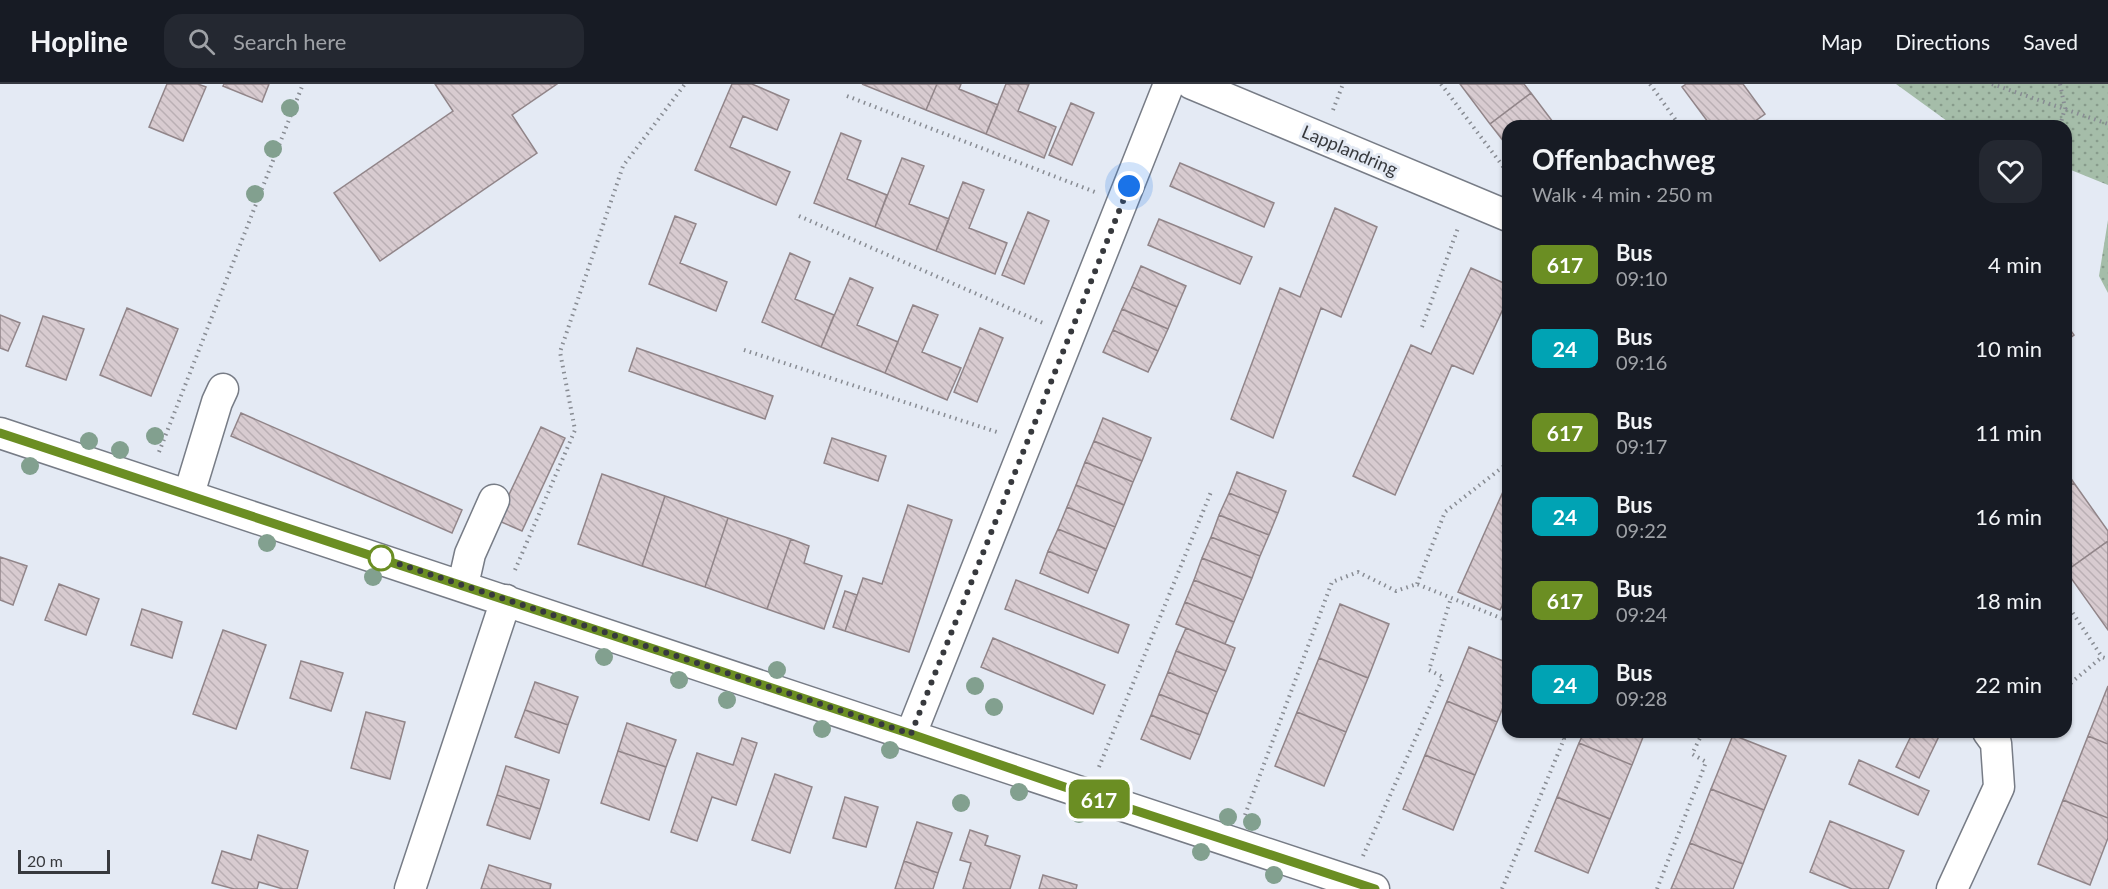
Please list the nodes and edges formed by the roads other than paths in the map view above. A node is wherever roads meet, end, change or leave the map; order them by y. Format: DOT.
graph roads {
  1 [pos="1169,84"];
  2 [pos="1192,84"];
  3 [pos="1502,213"];
  4 [pos="224,389"];
  5 [pos="0,433"];
  6 [pos="189,494"];
  7 [pos="494,500"];
  8 [pos="463,585"];
  9 [pos="506,600"];
  10 [pos="911,734"];
  11 [pos="1992,738"];
  12 [pos="1364,885"];
  13 [pos="410,889"];
  14 [pos="1952,889"];
  1 -- 10 [label="street"];
  2 -- 3 [label="street, Lapplandring"];
  4 -- 6 [label="street"];
  5 -- 6 [label="street"];
  6 -- 8 [label="street"];
  7 -- 8 [label="street"];
  8 -- 9 [label="street"];
  9 -- 10 [label="street"];
  9 -- 13 [label="street"];
  10 -- 12 [label="street"];
  11 -- 14 [label="street"];
}
